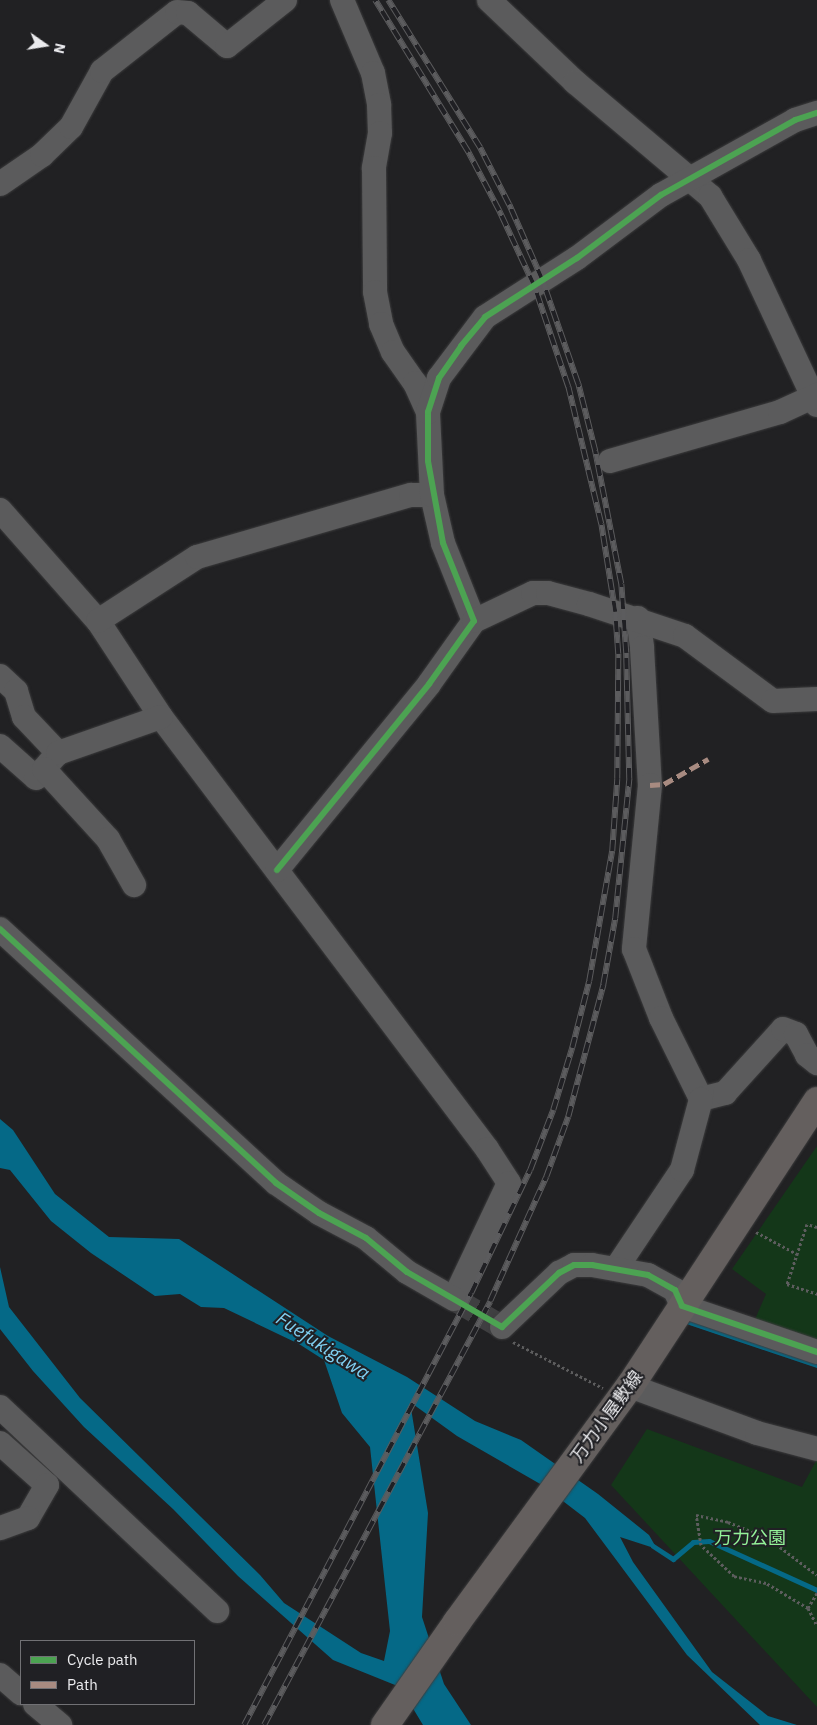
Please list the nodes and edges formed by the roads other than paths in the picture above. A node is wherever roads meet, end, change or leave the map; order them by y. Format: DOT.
graph roads {
  1 [pos="286,0"];
  2 [pos="342,0"];
  3 [pos="488,0"];
  4 [pos="817,114"];
  5 [pos="690,178"];
  6 [pos="0,184"];
  7 [pos="816,399"];
  8 [pos="428,412"];
  9 [pos="610,461"];
  10 [pos="432,495"];
  11 [pos="0,510"];
  12 [pos="638,618"];
  13 [pos="98,621"];
  14 [pos="474,621"];
  15 [pos="0,676"];
  16 [pos="817,699"];
  17 [pos="161,716"];
  18 [pos="0,746"];
  19 [pos="51,761"];
  20 [pos="277,870"];
  21 [pos="134,885"];
  22 [pos="0,929"];
  23 [pos="817,1063"];
  24 [pos="701,1099"];
  25 [pos="817,1101"];
  26 [pos="617,1267"];
  27 [pos="682,1306"];
  28 [pos="502,1327"];
  29 [pos="817,1352"];
  30 [pos="626,1392"];
  31 [pos="0,1407"];
  32 [pos="0,1443"];
  33 [pos="815,1444"];
  34 [pos="0,1528"];
  35 [pos="217,1611"];
  36 [pos="0,1675"];
  37 [pos="20,1692"];
  38 [pos="36,1705"];
  39 [pos="60,1725"];
  40 [pos="385,1725"];
  1 -- 6 [label="street"];
  2 -- 8 [label="street"];
  3 -- 5 [label="street"];
  4 -- 5 [label="street"];
  5 -- 7 [label="street"];
  5 -- 8 [label="street"];
  7 -- 9 [label="street"];
  8 -- 10 [label="street"];
  10 -- 13 [label="street"];
  10 -- 14 [label="street"];
  11 -- 13 [label="street"];
  12 -- 14 [label="street"];
  12 -- 16 [label="street"];
  12 -- 24 [label="street"];
  13 -- 17 [label="street"];
  14 -- 20 [label="street"];
  15 -- 19 [label="street"];
  17 -- 19 [label="street"];
  17 -- 20 [label="street"];
  18 -- 19 [label="street"];
  19 -- 21 [label="street"];
  20 -- 22 [label="street"];
  23 -- 24 [label="street"];
  24 -- 26 [label="street"];
  25 -- 27 [label="main road, 万力小屋敷線"];
  26 -- 27 [label="street"];
  26 -- 28 [label="street"];
  27 -- 29 [label="street"];
  27 -- 30 [label="main road, 万力小屋敷線"];
  30 -- 33 [label="street"];
  30 -- 40 [label="main road, 万力小屋敷線"];
  31 -- 35 [label="street"];
  32 -- 34 [label="street"];
  36 -- 37 [label="street"];
  38 -- 39 [label="street"];
}
